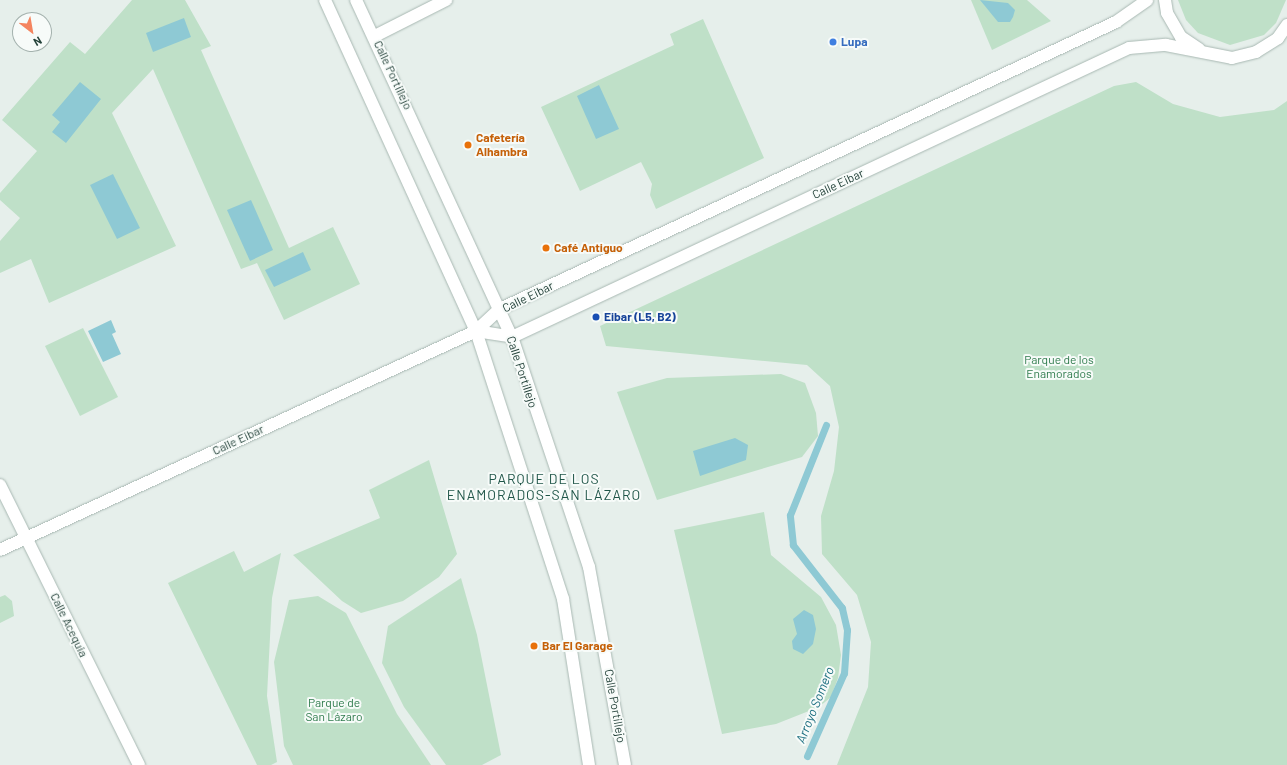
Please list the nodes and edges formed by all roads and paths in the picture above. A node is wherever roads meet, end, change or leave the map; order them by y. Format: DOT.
graph roads {
  1 [pos="325,0"];
  2 [pos="356,0"];
  3 [pos="446,0"];
  4 [pos="1147,0"];
  5 [pos="1165,0"];
  6 [pos="1287,26"];
  7 [pos="375,36"];
  8 [pos="1204,52"];
  9 [pos="500,309"];
  10 [pos="476,331"];
  11 [pos="512,337"];
  12 [pos="0,485"];
  13 [pos="26,537"];
  14 [pos="0,550"];
  15 [pos="139,765"];
  16 [pos="589,765"];
  17 [pos="625,765"];
  1 -- 10 [label="main road"];
  2 -- 7 [label="main road, Calle Portillejo"];
  3 -- 7 [label="main road"];
  4 -- 9 [label="main road, Calle Eibar"];
  5 -- 8 [label="main road"];
  6 -- 8 [label="main road, Calle Eibar"];
  7 -- 9 [label="main road, Calle Portillejo"];
  8 -- 11 [label="main road, Calle Eibar"];
  9 -- 10 [label="main road, Calle Eibar"];
  9 -- 11 [label="main road, Calle Portillejo"];
  10 -- 11 [label="main road"];
  10 -- 13 [label="main road, Calle Eibar"];
  10 -- 16 [label="main road"];
  11 -- 17 [label="main road, Calle Portillejo"];
  12 -- 13 [label="main road, Calle Acequia"];
  13 -- 14 [label="main road, Calle Eibar"];
  13 -- 15 [label="main road, Calle Acequia"];
}
